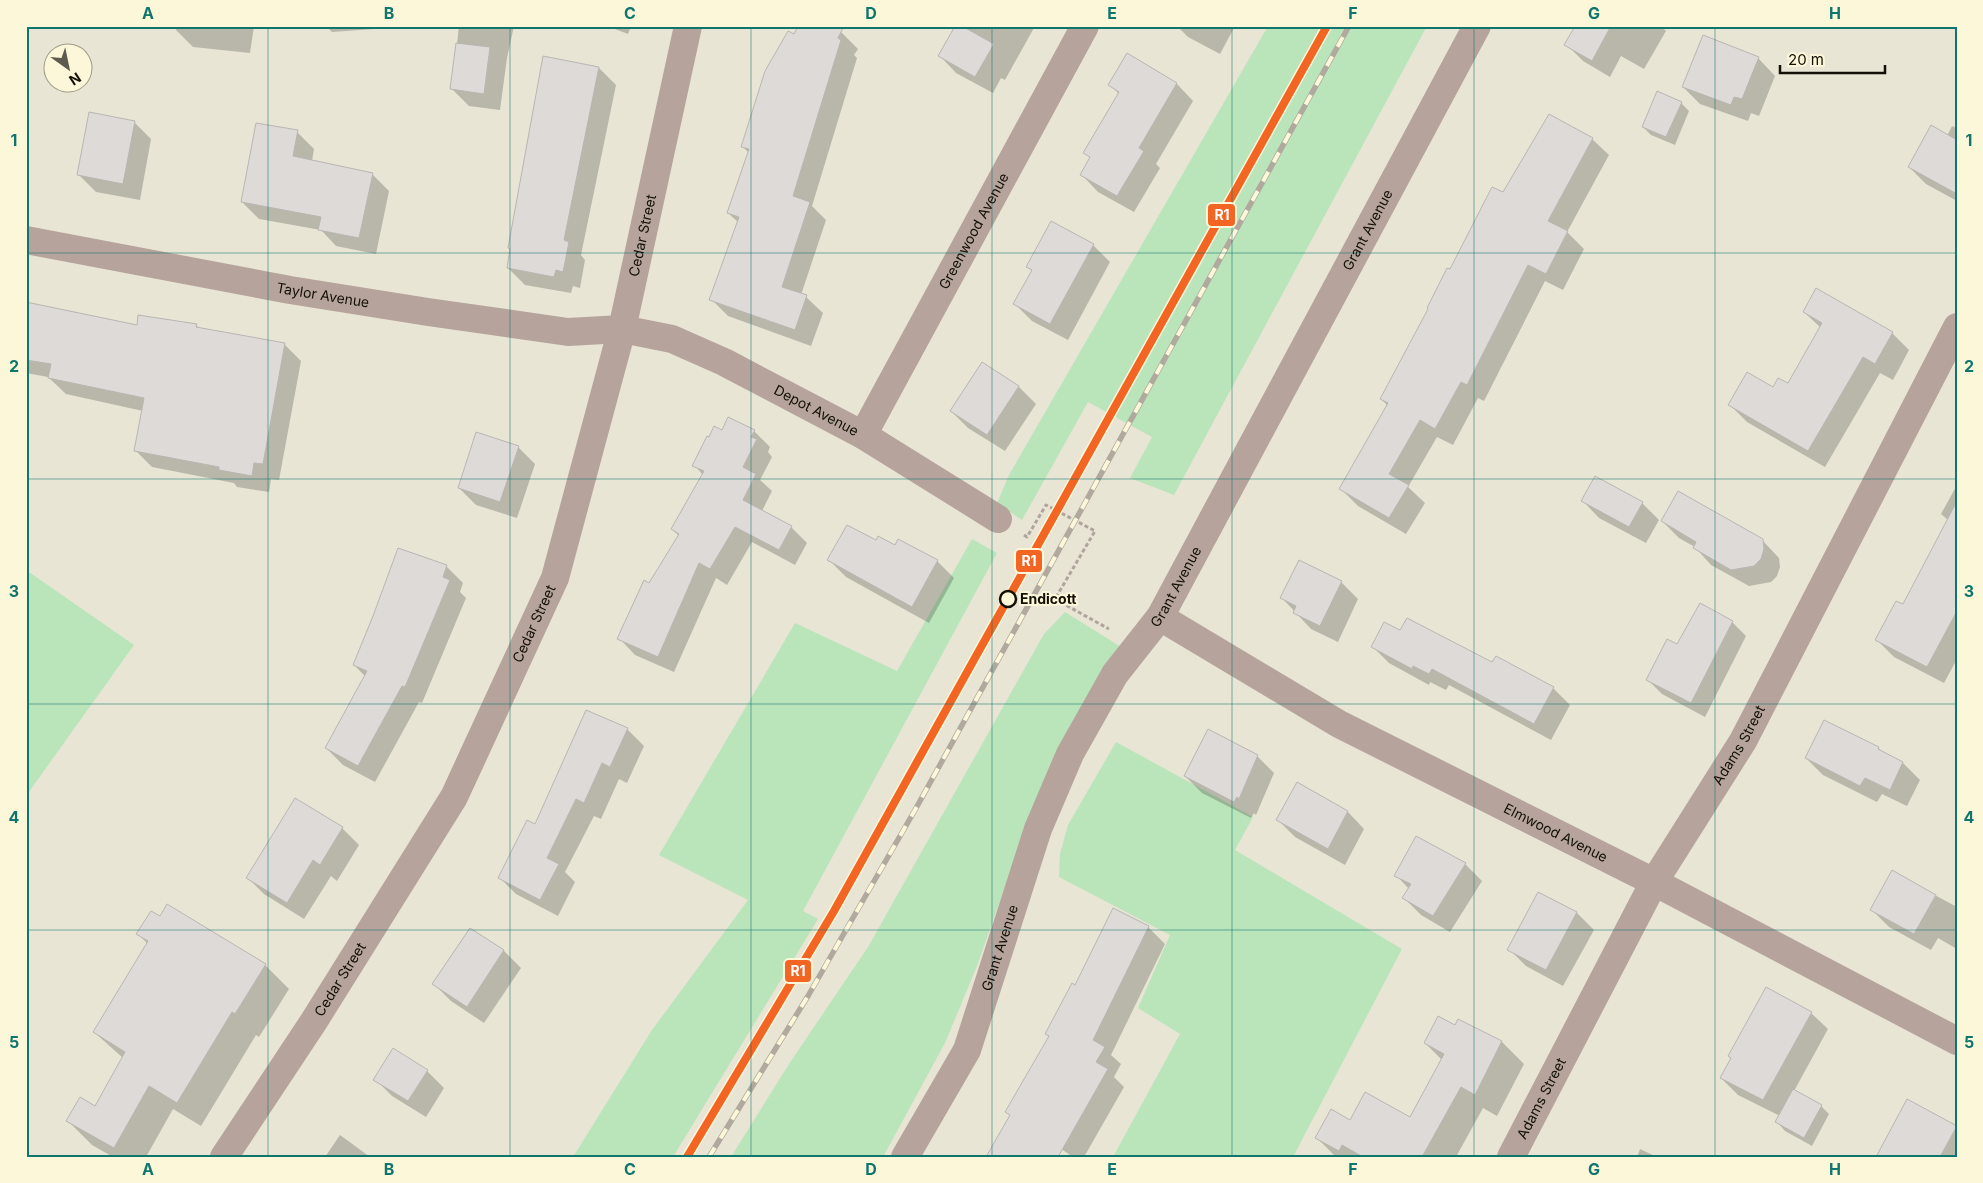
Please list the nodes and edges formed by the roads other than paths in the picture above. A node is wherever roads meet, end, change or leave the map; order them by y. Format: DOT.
graph roads {
  1 [pos="688,26"];
  2 [pos="1085,26"];
  3 [pos="1477,26"];
  4 [pos="26,240"];
  5 [pos="1957,327"];
  6 [pos="622,329"];
  7 [pos="863,435"];
  8 [pos="1008,526"];
  9 [pos="1160,617"];
  10 [pos="1654,882"];
  11 [pos="1957,1041"];
  12 [pos="224,1157"];
  13 [pos="905,1157"];
  14 [pos="1511,1157"];
  1 -- 6 [label="street, Cedar Street"];
  2 -- 7 [label="street, Greenwood Avenue"];
  3 -- 9 [label="street, Grant Avenue"];
  4 -- 6 [label="street, Taylor Avenue"];
  5 -- 10 [label="street, Adams Street"];
  6 -- 7 [label="street, Depot Avenue"];
  6 -- 12 [label="street, Cedar Street"];
  7 -- 8 [label="street, Depot Avenue"];
  9 -- 10 [label="street, Elmwood Avenue"];
  9 -- 13 [label="street, Grant Avenue"];
  10 -- 11 [label="street, Elmwood Avenue"];
  10 -- 14 [label="street, Adams Street"];
}
